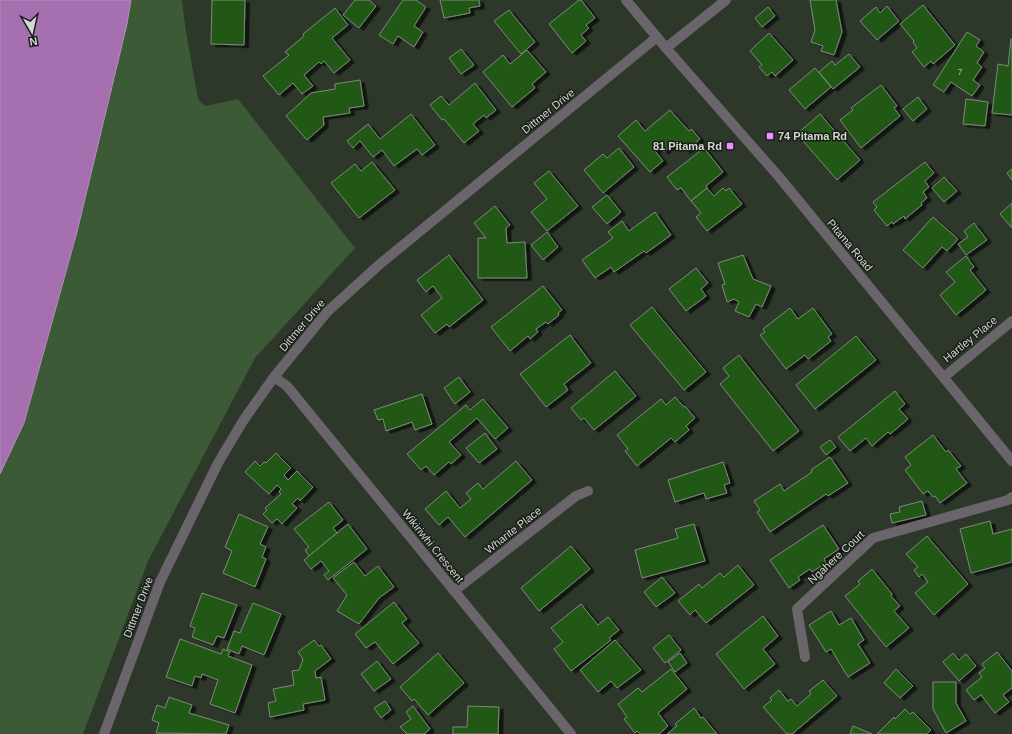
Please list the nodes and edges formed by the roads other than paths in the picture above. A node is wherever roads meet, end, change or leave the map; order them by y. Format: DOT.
graph roads {
  1 [pos="626,0"];
  2 [pos="726,0"];
  3 [pos="657,37"];
  4 [pos="666,48"];
  5 [pos="1012,321"];
  6 [pos="274,377"];
  7 [pos="944,377"];
  8 [pos="1012,461"];
  9 [pos="588,491"];
  10 [pos="1012,497"];
  11 [pos="454,591"];
  12 [pos="805,657"];
  13 [pos="104,734"];
  14 [pos="571,734"];
  1 -- 3 [label="street, Pitama Road"];
  2 -- 4 [label="street"];
  3 -- 4 [label="street, Pitama Road"];
  3 -- 6 [label="street, Dittmer Drive"];
  4 -- 7 [label="street, Pitama Road"];
  5 -- 7 [label="street, Hartley Place"];
  6 -- 11 [label="street, Wikiriwhi Crescent"];
  6 -- 13 [label="street, Dittmer Drive"];
  7 -- 8 [label="street, Pitama Road"];
  9 -- 11 [label="street, Wharite Place"];
  10 -- 12 [label="street, Ngahere Court"];
  11 -- 14 [label="street, Wikiriwhi Crescent"];
}
